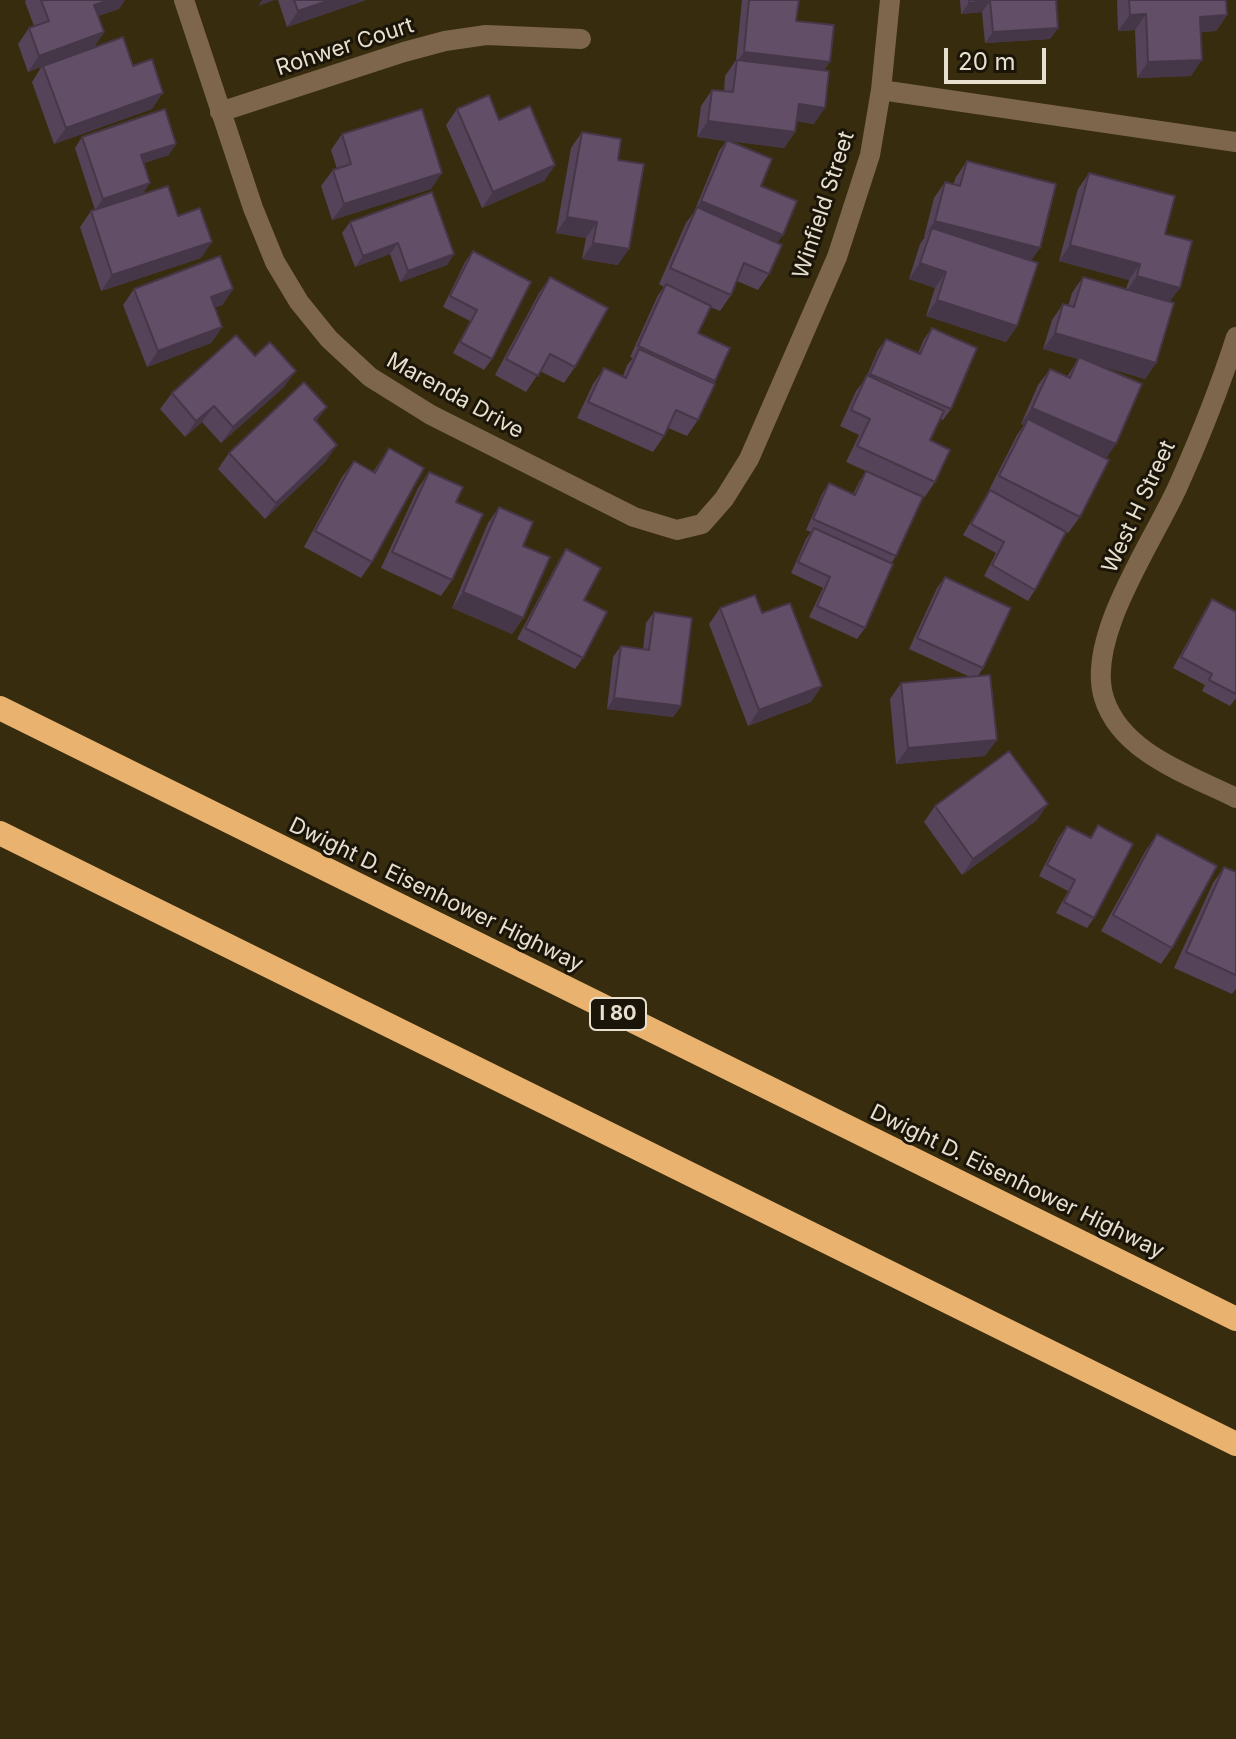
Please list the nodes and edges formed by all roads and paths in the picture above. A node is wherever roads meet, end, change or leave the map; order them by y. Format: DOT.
graph roads {
  1 [pos="184,0"];
  2 [pos="890,0"];
  3 [pos="581,39"];
  4 [pos="881,90"];
  5 [pos="220,112"];
  6 [pos="1236,142"];
  7 [pos="1236,337"];
  8 [pos="749,459"];
  9 [pos="0,708"];
  10 [pos="1236,798"];
  11 [pos="0,833"];
  12 [pos="1236,1319"];
  13 [pos="1236,1444"];
  1 -- 5 [label="street, Marenda Drive"];
  2 -- 4 [label="street, Winfield Street"];
  3 -- 5 [label="street, Rohwer Court"];
  4 -- 6 [label="street"];
  4 -- 8 [label="street, Winfield Street"];
  5 -- 8 [label="street, Marenda Drive"];
  7 -- 10 [label="street, West H Street"];
  9 -- 12 [label="highway, Dwight D. Eisenhower Highway / I 80"];
  11 -- 13 [label="highway"];
}
